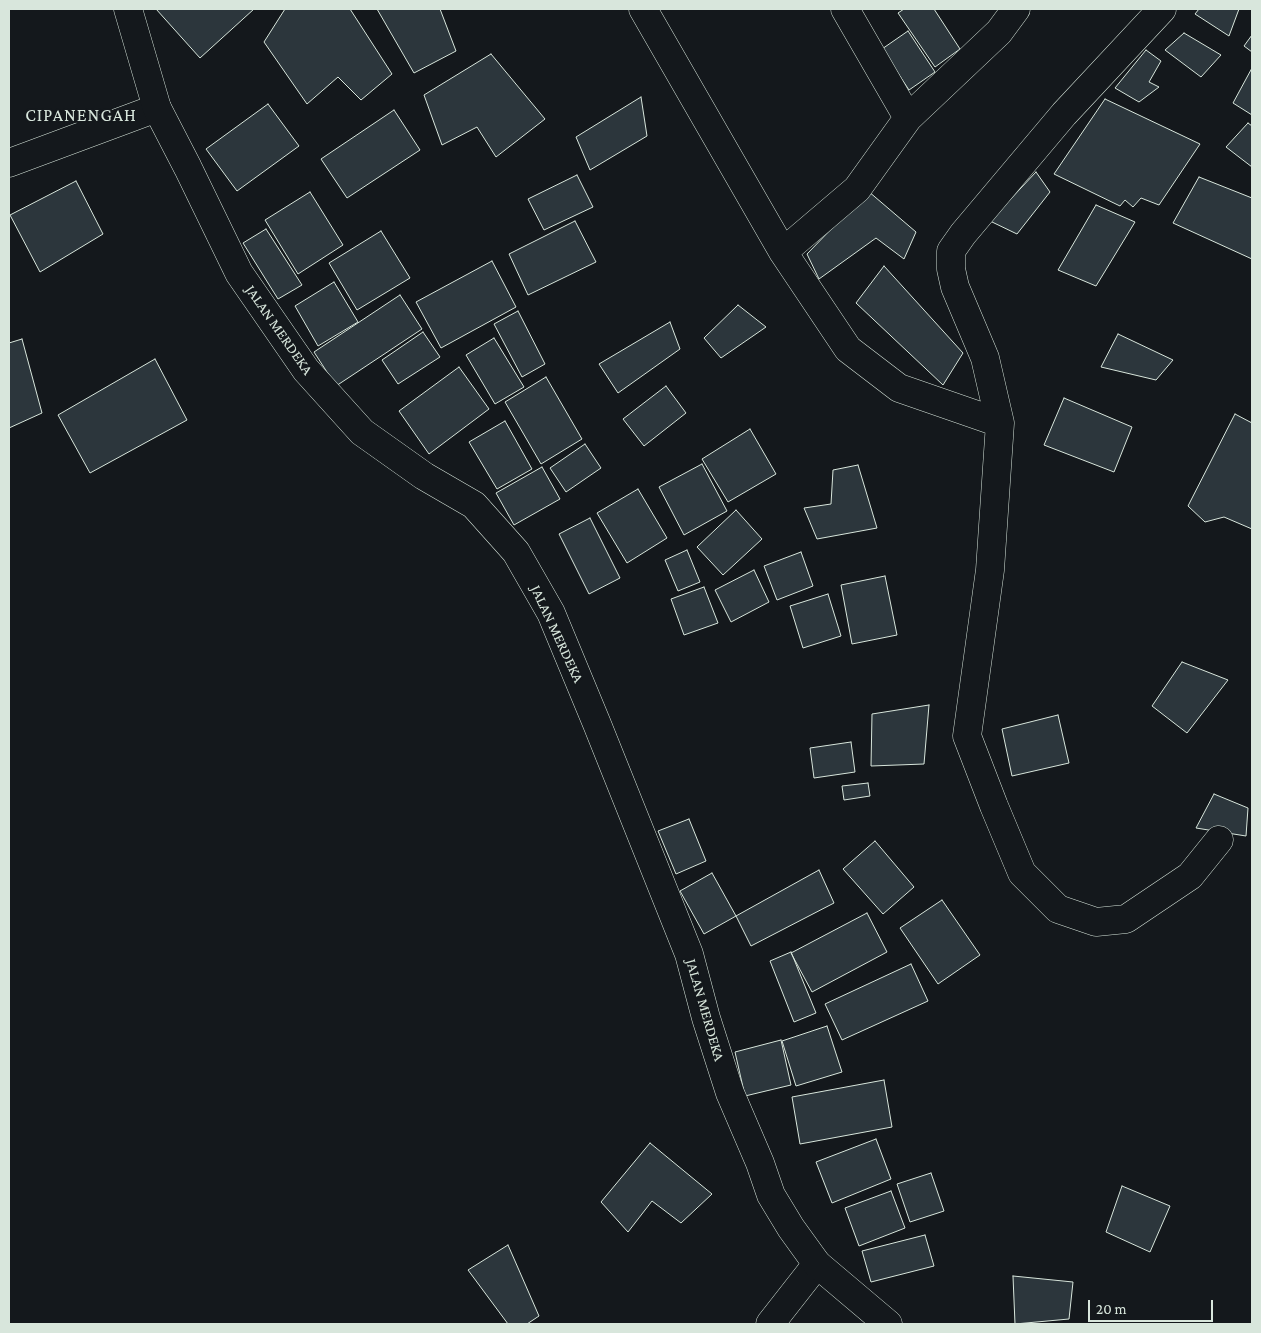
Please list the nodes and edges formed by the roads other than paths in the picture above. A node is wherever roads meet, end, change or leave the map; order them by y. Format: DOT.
graph roads {
  1 [pos="128,9"];
  2 [pos="643,9"];
  3 [pos="845,9"];
  4 [pos="1016,9"];
  5 [pos="1162,9"];
  6 [pos="157,108"];
  7 [pos="908,118"];
  8 [pos="9,163"];
  9 [pos="783,252"];
  10 [pos="1000,422"];
  11 [pos="1219,840"];
  12 [pos="817,1264"];
  13 [pos="770,1324"];
  14 [pos="888,1324"];
  1 -- 6 [label="street, JALAN MERDEKA"];
  2 -- 9 [label="street"];
  3 -- 7 [label="street"];
  4 -- 7 [label="street"];
  5 -- 10 [label="street"];
  6 -- 8 [label="street"];
  6 -- 12 [label="street, JALAN MERDEKA"];
  7 -- 9 [label="street"];
  9 -- 10 [label="street"];
  10 -- 11 [label="street"];
  12 -- 13 [label="street"];
  12 -- 14 [label="street, JALAN MERDEKA"];
}
